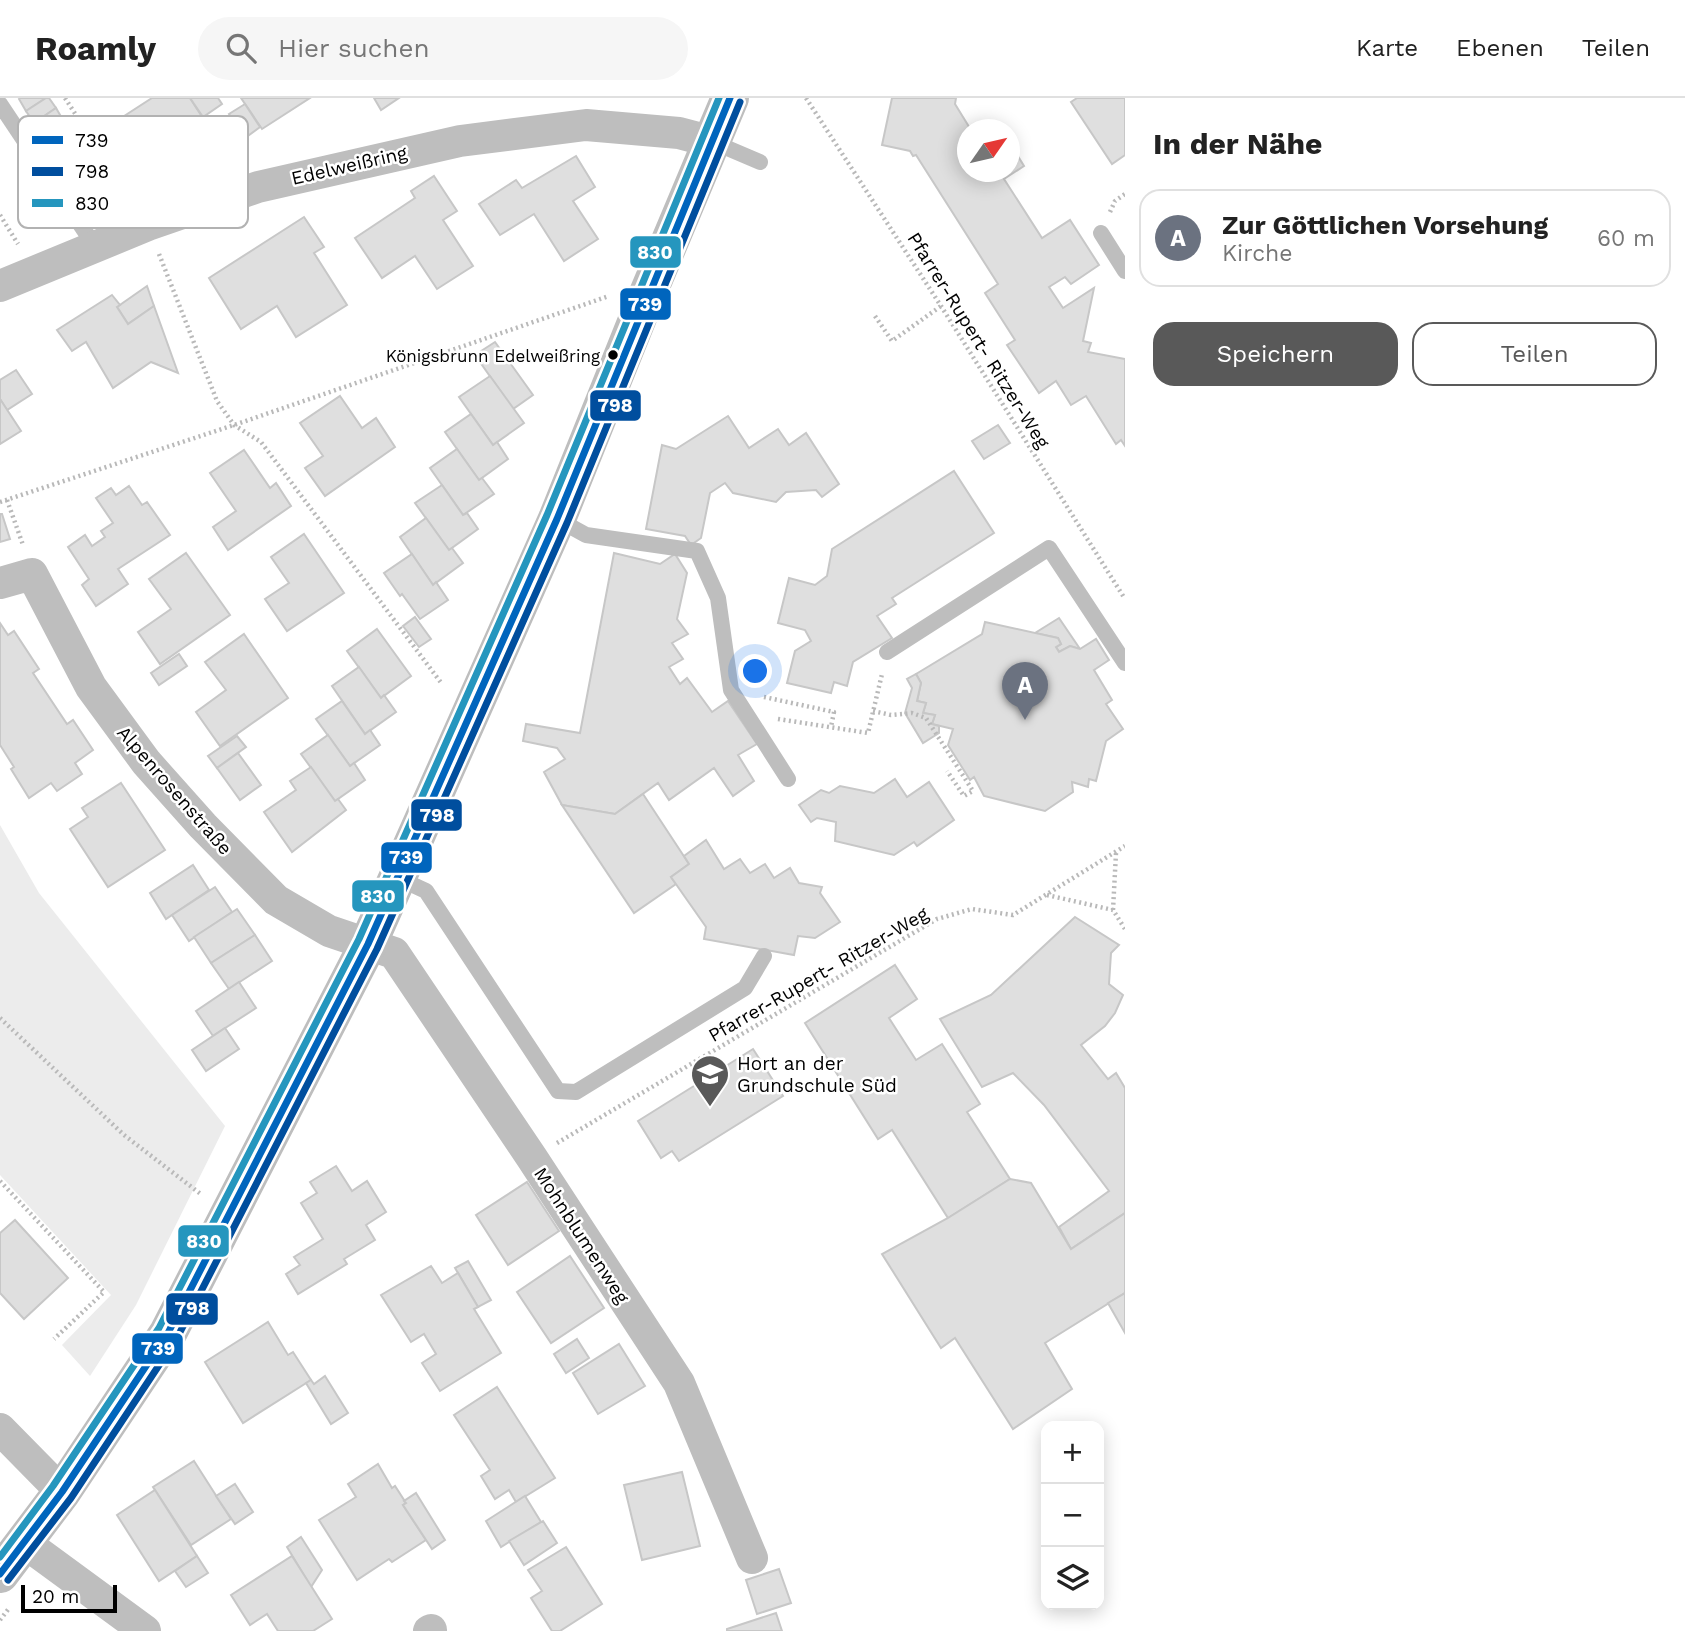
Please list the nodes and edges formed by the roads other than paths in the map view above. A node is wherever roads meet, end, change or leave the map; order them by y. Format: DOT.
graph roads {
  1 [pos="730,98"];
  2 [pos="0,104"];
  3 [pos="18,131"];
  4 [pos="713,142"];
  5 [pos="760,162"];
  6 [pos="248,190"];
  7 [pos="83,228"];
  8 [pos="140,228"];
  9 [pos="1101,233"];
  10 [pos="94,245"];
  11 [pos="1125,271"];
  12 [pos="0,286"];
  13 [pos="557,519"];
  14 [pos="0,583"];
  15 [pos="887,652"];
  16 [pos="1125,663"];
  17 [pos="788,779"];
  18 [pos="398,878"];
  19 [pos="368,944"];
  20 [pos="764,956"];
  21 [pos="0,1429"];
  22 [pos="62,1492"];
  23 [pos="25,1543"];
  24 [pos="752,1558"];
  25 [pos="0,1574"];
  26 [pos="145,1631"];
  1 -- 4 [label="street"];
  2 -- 3 [label="lane"];
  4 -- 5 [label="lane"];
  4 -- 6 [label="street, Edelweißring"];
  4 -- 13 [label="street"];
  7 -- 10 [label="lane"];
  8 -- 10 [label="street, Edelweißring"];
  9 -- 11 [label="lane"];
  10 -- 12 [label="street, Edelweißring"];
  13 -- 17 [label="lane"];
  13 -- 18 [label="street"];
  14 -- 19 [label="street, Alpenrosenstraße"];
  15 -- 16 [label="lane"];
  18 -- 19 [label="street"];
  18 -- 20 [label="lane"];
  19 -- 22 [label="street"];
  19 -- 24 [label="street, Mohnblumenweg"];
  21 -- 22 [label="street"];
  22 -- 23 [label="street"];
  23 -- 25 [label="street"];
  23 -- 26 [label="street"];
}
